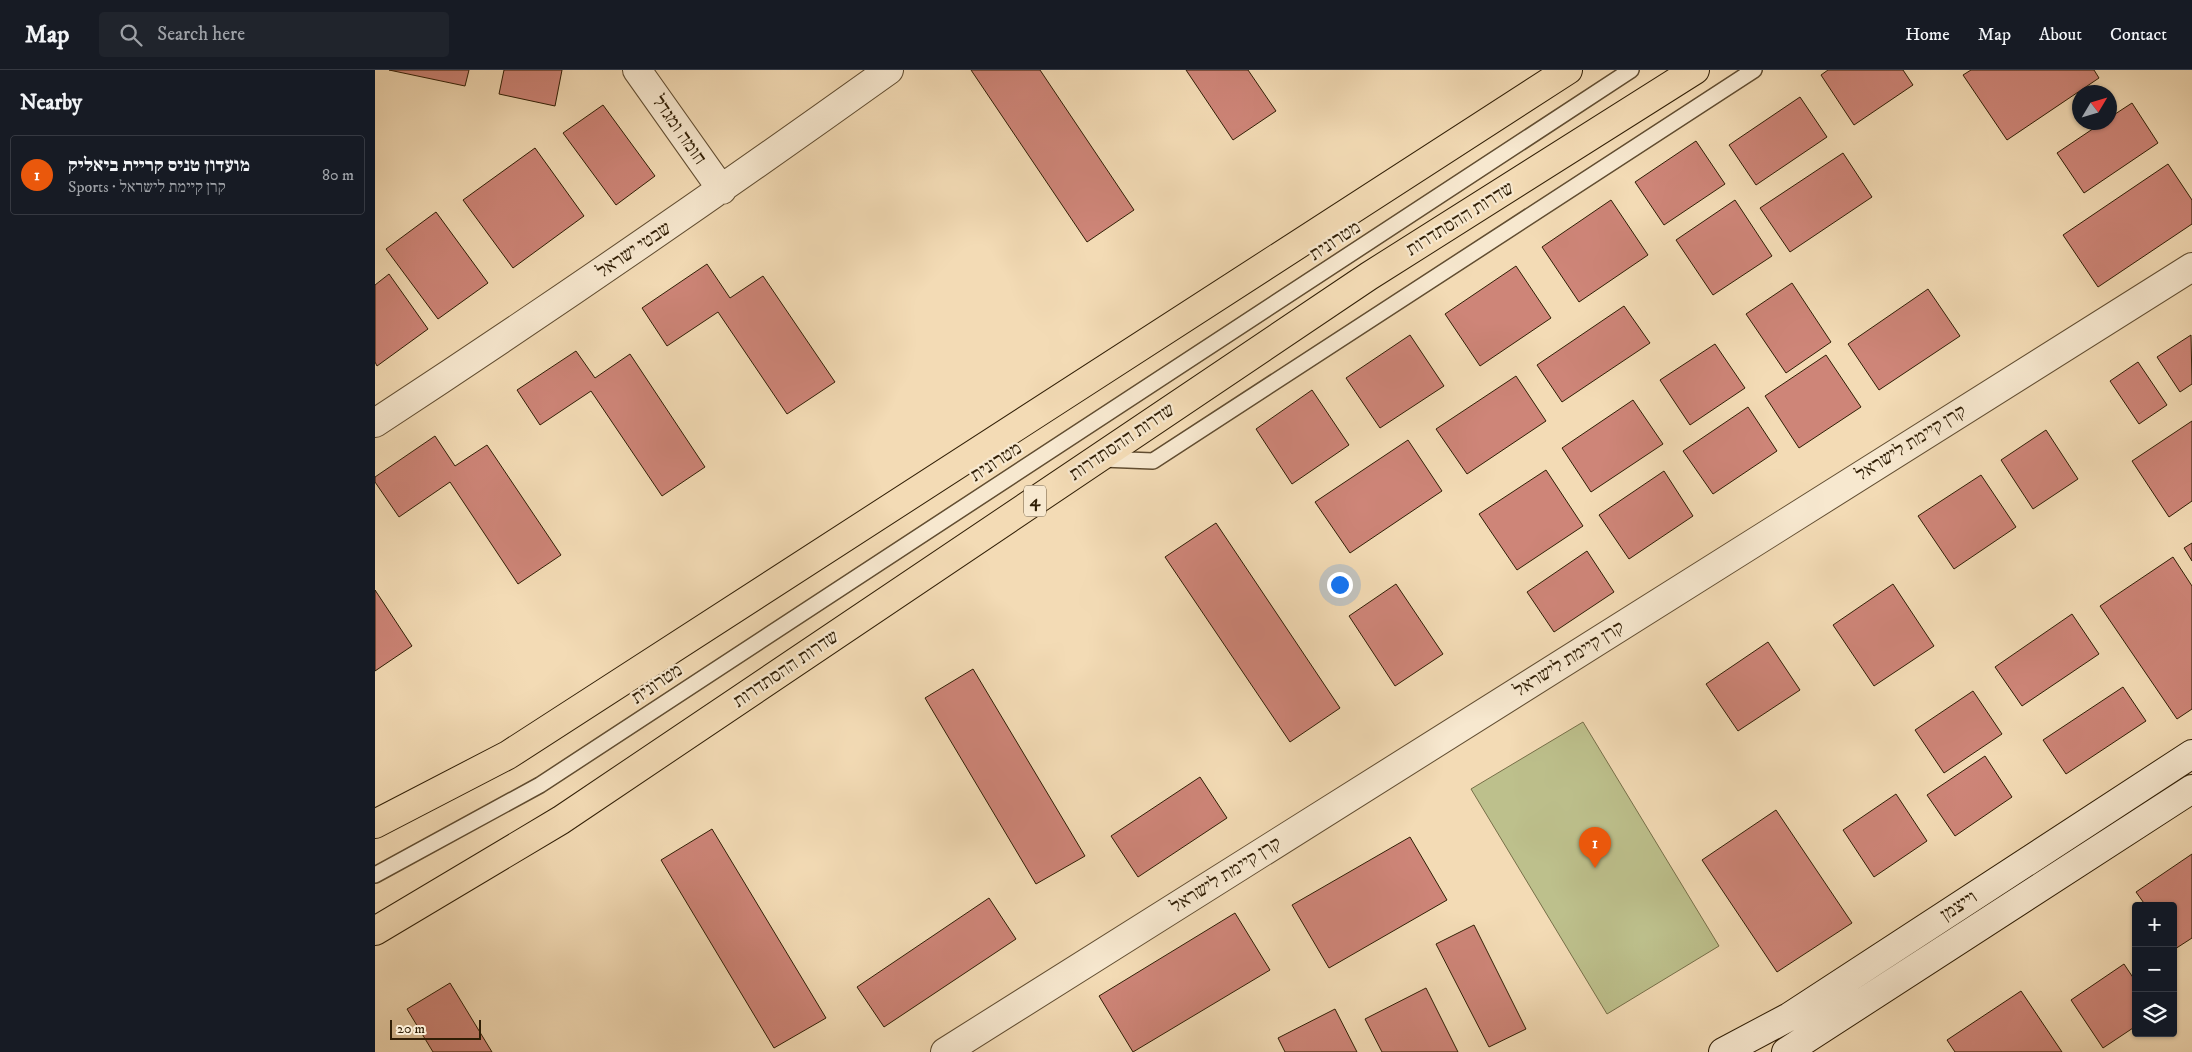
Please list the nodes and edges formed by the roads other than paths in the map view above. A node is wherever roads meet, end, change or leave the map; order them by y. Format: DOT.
graph roads {
  1 [pos="637,70"];
  2 [pos="889,70"];
  3 [pos="1567,70"];
  4 [pos="1631,70"];
  5 [pos="1695,70"];
  6 [pos="1754,70"];
  7 [pos="722,190"];
  8 [pos="2192,267"];
  9 [pos="375,423"];
  10 [pos="1098,459"];
  11 [pos="2192,754"];
  12 [pos="2192,790"];
  13 [pos="375,824"];
  14 [pos="375,875"];
  15 [pos="375,931"];
  16 [pos="945,1052"];
  17 [pos="1723,1052"];
  18 [pos="1786,1052"];
  1 -- 7 [label="street, חומה ומגדל"];
  2 -- 7 [label="street, שבטי ישראל"];
  3 -- 13 [label="highway"];
  4 -- 14 [label="lane, מטרונית"];
  5 -- 10 [label="highway, שדרות ההסתדרות / 4"];
  6 -- 10 [label="lane"];
  7 -- 9 [label="street, שבטי ישראל"];
  8 -- 16 [label="street, קרן קיימת לישראל"];
  10 -- 15 [label="highway, שדרות ההסתדרות / 4"];
  11 -- 17 [label="street, וייצמן"];
  12 -- 18 [label="street, וייצמן"];
}
